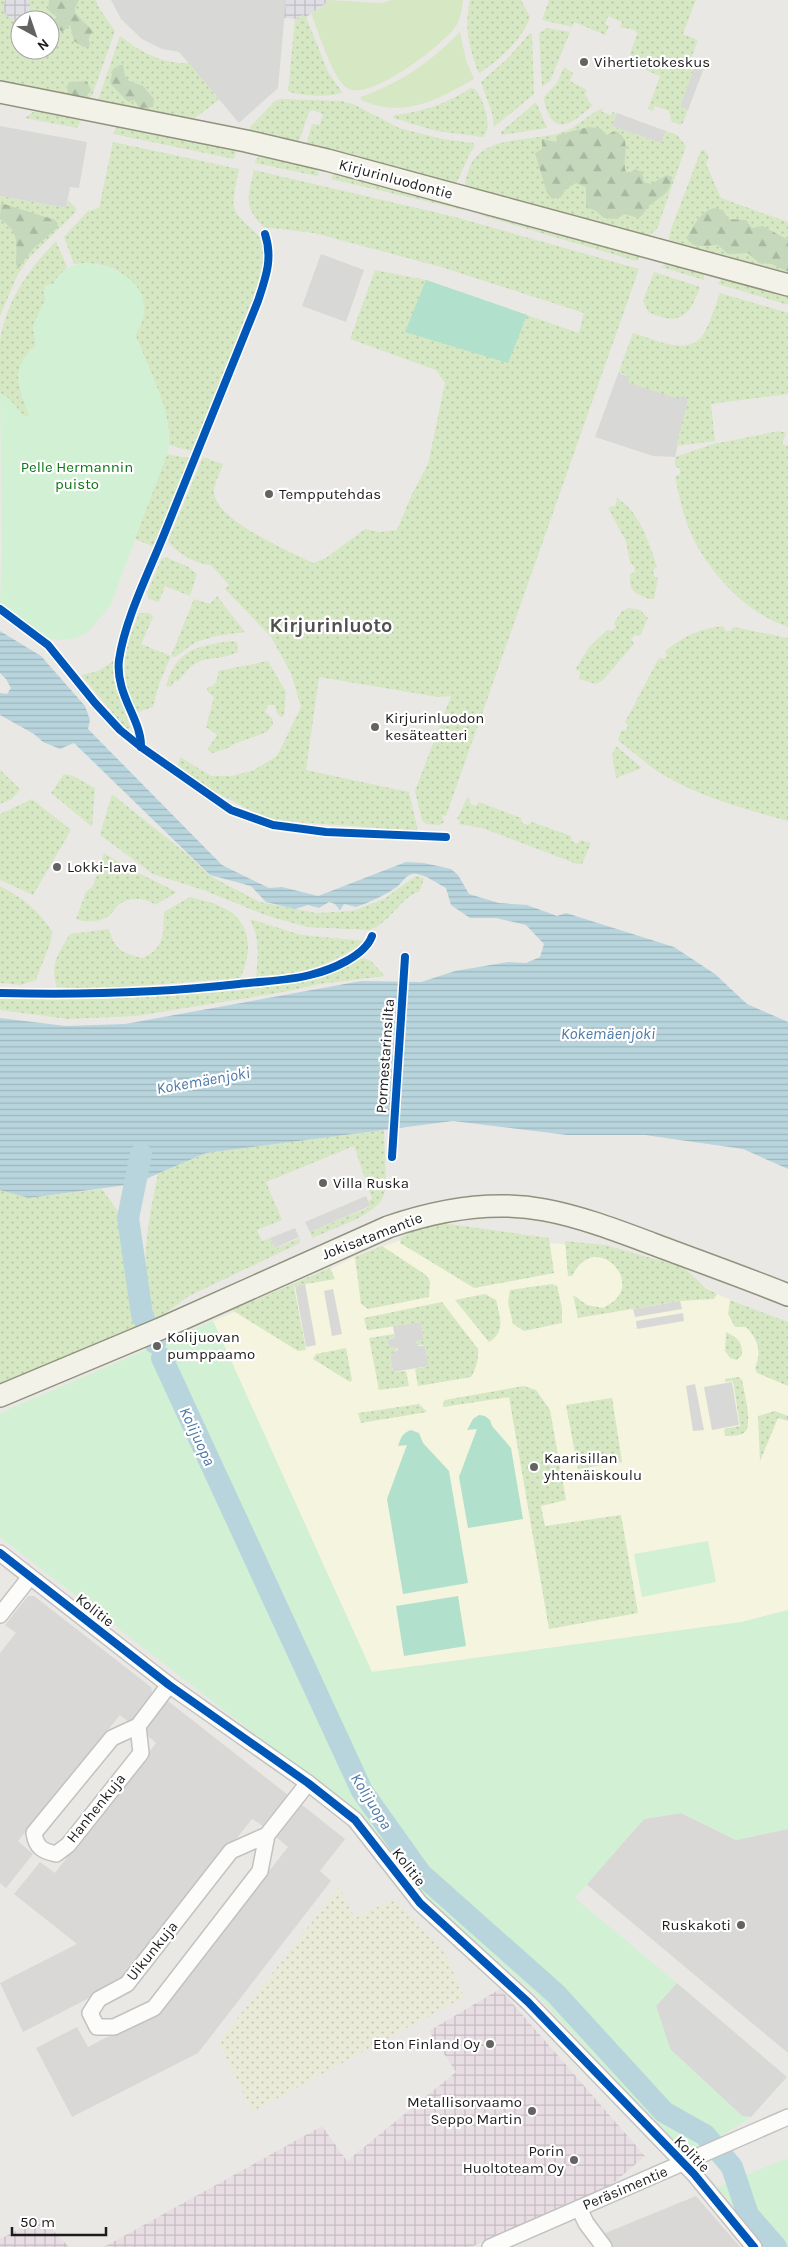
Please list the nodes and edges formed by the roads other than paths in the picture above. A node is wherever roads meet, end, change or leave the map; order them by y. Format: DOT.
graph roads {
  1 [pos="0,92"];
  2 [pos="788,285"];
  3 [pos="788,1295"];
  4 [pos="0,1396"];
  5 [pos="0,1553"];
  6 [pos="30,1577"];
  7 [pos="0,1615"];
  8 [pos="169,1685"];
  9 [pos="138,1726"];
  10 [pos="308,1783"];
  11 [pos="267,1835"];
  12 [pos="788,2117"];
  13 [pos="682,2164"];
  14 [pos="579,2208"];
  15 [pos="599,2244"];
  16 [pos="490,2247"];
  17 [pos="754,2247"];
  1 -- 2 [label="street, Kirjurinluodontie"];
  3 -- 4 [label="street, Jokisatamantie"];
  5 -- 6 [label="street, Kolitie"];
  6 -- 7 [label="street"];
  6 -- 8 [label="street, Kolitie"];
  8 -- 9 [label="street, Hanhenkuja"];
  8 -- 10 [label="street, Kolitie"];
  9 -- 9 [label="street, Hanhenkuja"];
  10 -- 11 [label="street, Uikunkuja"];
  10 -- 13 [label="street, Kolitie"];
  11 -- 11 [label="street, Uikunkuja"];
  12 -- 13 [label="street, Peräsimentie"];
  13 -- 14 [label="street, Peräsimentie"];
  13 -- 17 [label="street, Kolitie"];
  14 -- 15 [label="street"];
  14 -- 16 [label="street, Peräsimentie"];
}
